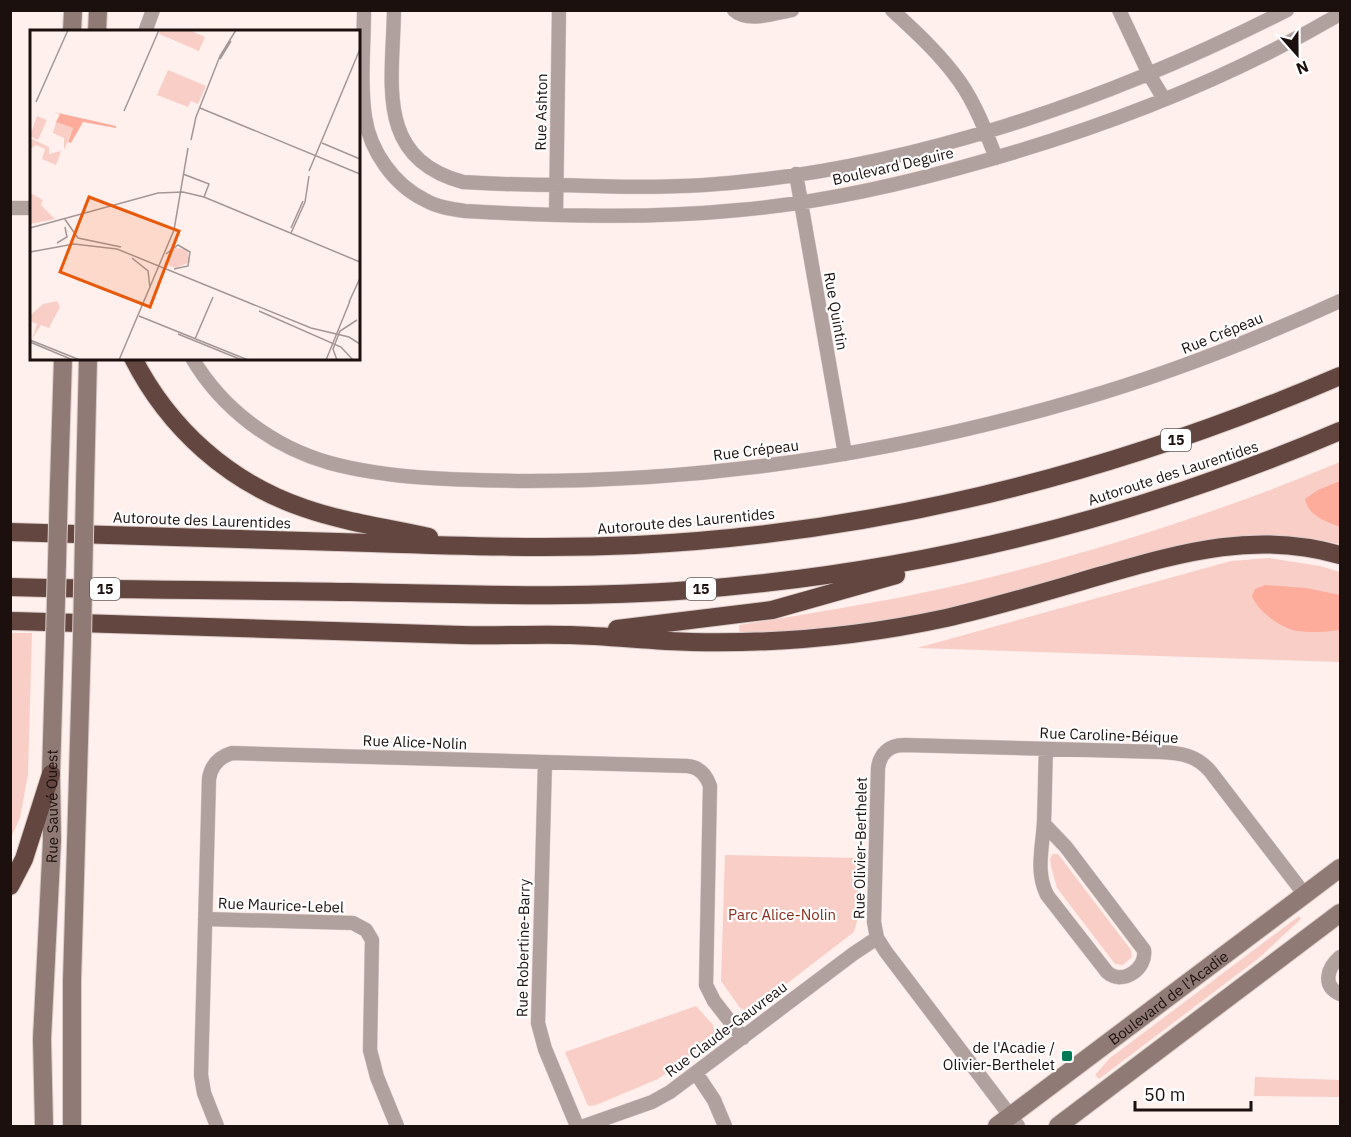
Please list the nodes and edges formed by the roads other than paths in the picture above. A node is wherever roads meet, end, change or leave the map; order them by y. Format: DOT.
graph roads {
  1 [pos="73,10"];
  2 [pos="98,10"];
  3 [pos="153,10"];
  4 [pos="364,10"];
  5 [pos="394,10"];
  6 [pos="559,10"];
  7 [pos="734,10"];
  8 [pos="792,10"];
  9 [pos="892,10"];
  10 [pos="1119,10"];
  11 [pos="1287,10"];
  12 [pos="1335,14"];
  13 [pos="72,30"];
  14 [pos="97,30"];
  15 [pos="146,30"];
  16 [pos="1149,74"];
  17 [pos="1164,99"];
  18 [pos="986,130"];
  19 [pos="996,158"];
  20 [pos="796,174"];
  21 [pos="556,185"];
  22 [pos="800,202"];
  23 [pos="10,208"];
  24 [pos="30,208"];
  25 [pos="556,214"];
  26 [pos="1341,301"];
  27 [pos="63,360"];
  28 [pos="88,360"];
  29 [pos="134,360"];
  30 [pos="193,360"];
  31 [pos="1341,376"];
  32 [pos="1341,431"];
  33 [pos="845,454"];
  34 [pos="1048,531"];
  35 [pos="10,532"];
  36 [pos="475,546"];
  37 [pos="1341,555"];
  38 [pos="10,587"];
  39 [pos="10,621"];
  40 [pos="571,635"];
  41 [pos="1046,749"];
  42 [pos="884,753"];
  43 [pos="545,762"];
  44 [pos="51,774"];
  45 [pos="1044,824"];
  46 [pos="1341,868"];
  47 [pos="10,886"];
  48 [pos="1305,895"];
  49 [pos="1341,913"];
  50 [pos="205,919"];
  51 [pos="877,938"];
  52 [pos="1341,957"];
  53 [pos="1341,994"];
  54 [pos="743,1038"];
  55 [pos="696,1073"];
  56 [pos="1008,1123"];
  57 [pos="44,1126"];
  58 [pos="72,1126"];
  59 [pos="217,1126"];
  60 [pos="397,1126"];
  61 [pos="577,1126"];
  62 [pos="584,1126"];
  63 [pos="725,1126"];
  64 [pos="1058,1126"];
  1 -- 13 [label="main road"];
  2 -- 14 [label="main road"];
  3 -- 15 [label="street"];
  4 -- 25 [label="street, Boulevard Deguire"];
  5 -- 21 [label="street, Boulevard Deguire"];
  6 -- 21 [label="street, Rue Ashton"];
  7 -- 8 [label="street"];
  9 -- 18 [label="street"];
  10 -- 16 [label="street"];
  11 -- 16 [label="street, Boulevard Deguire"];
  12 -- 17 [label="street, Boulevard Deguire"];
  16 -- 17 [label="street"];
  16 -- 18 [label="street, Boulevard Deguire"];
  17 -- 19 [label="street, Boulevard Deguire"];
  18 -- 19 [label="street"];
  18 -- 20 [label="street, Boulevard Deguire"];
  19 -- 22 [label="street, Boulevard Deguire"];
  20 -- 21 [label="street, Boulevard Deguire"];
  20 -- 22 [label="street, Rue Quintin"];
  21 -- 25 [label="street, Rue Ashton"];
  22 -- 25 [label="street, Boulevard Deguire"];
  22 -- 33 [label="street, Rue Quintin"];
  23 -- 24 [label="street"];
  26 -- 33 [label="street, Rue Crépeau"];
  27 -- 44 [label="main road, Rue Sauvé Ouest, bridge"];
  28 -- 58 [label="main road, Rue Sauvé Ouest, bridge"];
  29 -- 36 [label="highway"];
  30 -- 33 [label="street, Rue Crépeau"];
  31 -- 36 [label="highway, Autoroute des Laurentides / 15"];
  32 -- 34 [label="highway, Autoroute des Laurentides / 15"];
  34 -- 38 [label="highway, Autoroute des Laurentides / 15"];
  34 -- 40 [label="highway"];
  35 -- 36 [label="highway, Autoroute des Laurentides / 15"];
  37 -- 40 [label="highway"];
  39 -- 40 [label="highway"];
  41 -- 42 [label="street, Rue Caroline-Béique"];
  41 -- 45 [label="street"];
  41 -- 48 [label="street, Rue Caroline-Béique"];
  42 -- 51 [label="street, Rue Olivier-Berthelet"];
  43 -- 50 [label="street, Rue Alice-Nolin"];
  43 -- 54 [label="street, Rue Alice-Nolin"];
  43 -- 61 [label="street, Rue Robertine-Barry"];
  44 -- 47 [label="highway"];
  44 -- 57 [label="main road, Rue Sauvé Ouest"];
  45 -- 45 [label="street"];
  46 -- 48 [label="main road, Boulevard de l'Acadie"];
  48 -- 56 [label="main road, Boulevard de l'Acadie"];
  49 -- 64 [label="main road"];
  50 -- 59 [label="street, Rue Alice-Nolin"];
  50 -- 60 [label="street, Rue Maurice-Lebel"];
  51 -- 54 [label="street, Rue Claude-Gauvreau"];
  51 -- 56 [label="street, Rue Olivier-Berthelet"];
  52 -- 53 [label="street"];
  54 -- 55 [label="street, Rue Claude-Gauvreau"];
  55 -- 62 [label="street, Rue Claude-Gauvreau"];
  55 -- 63 [label="street"];
}
